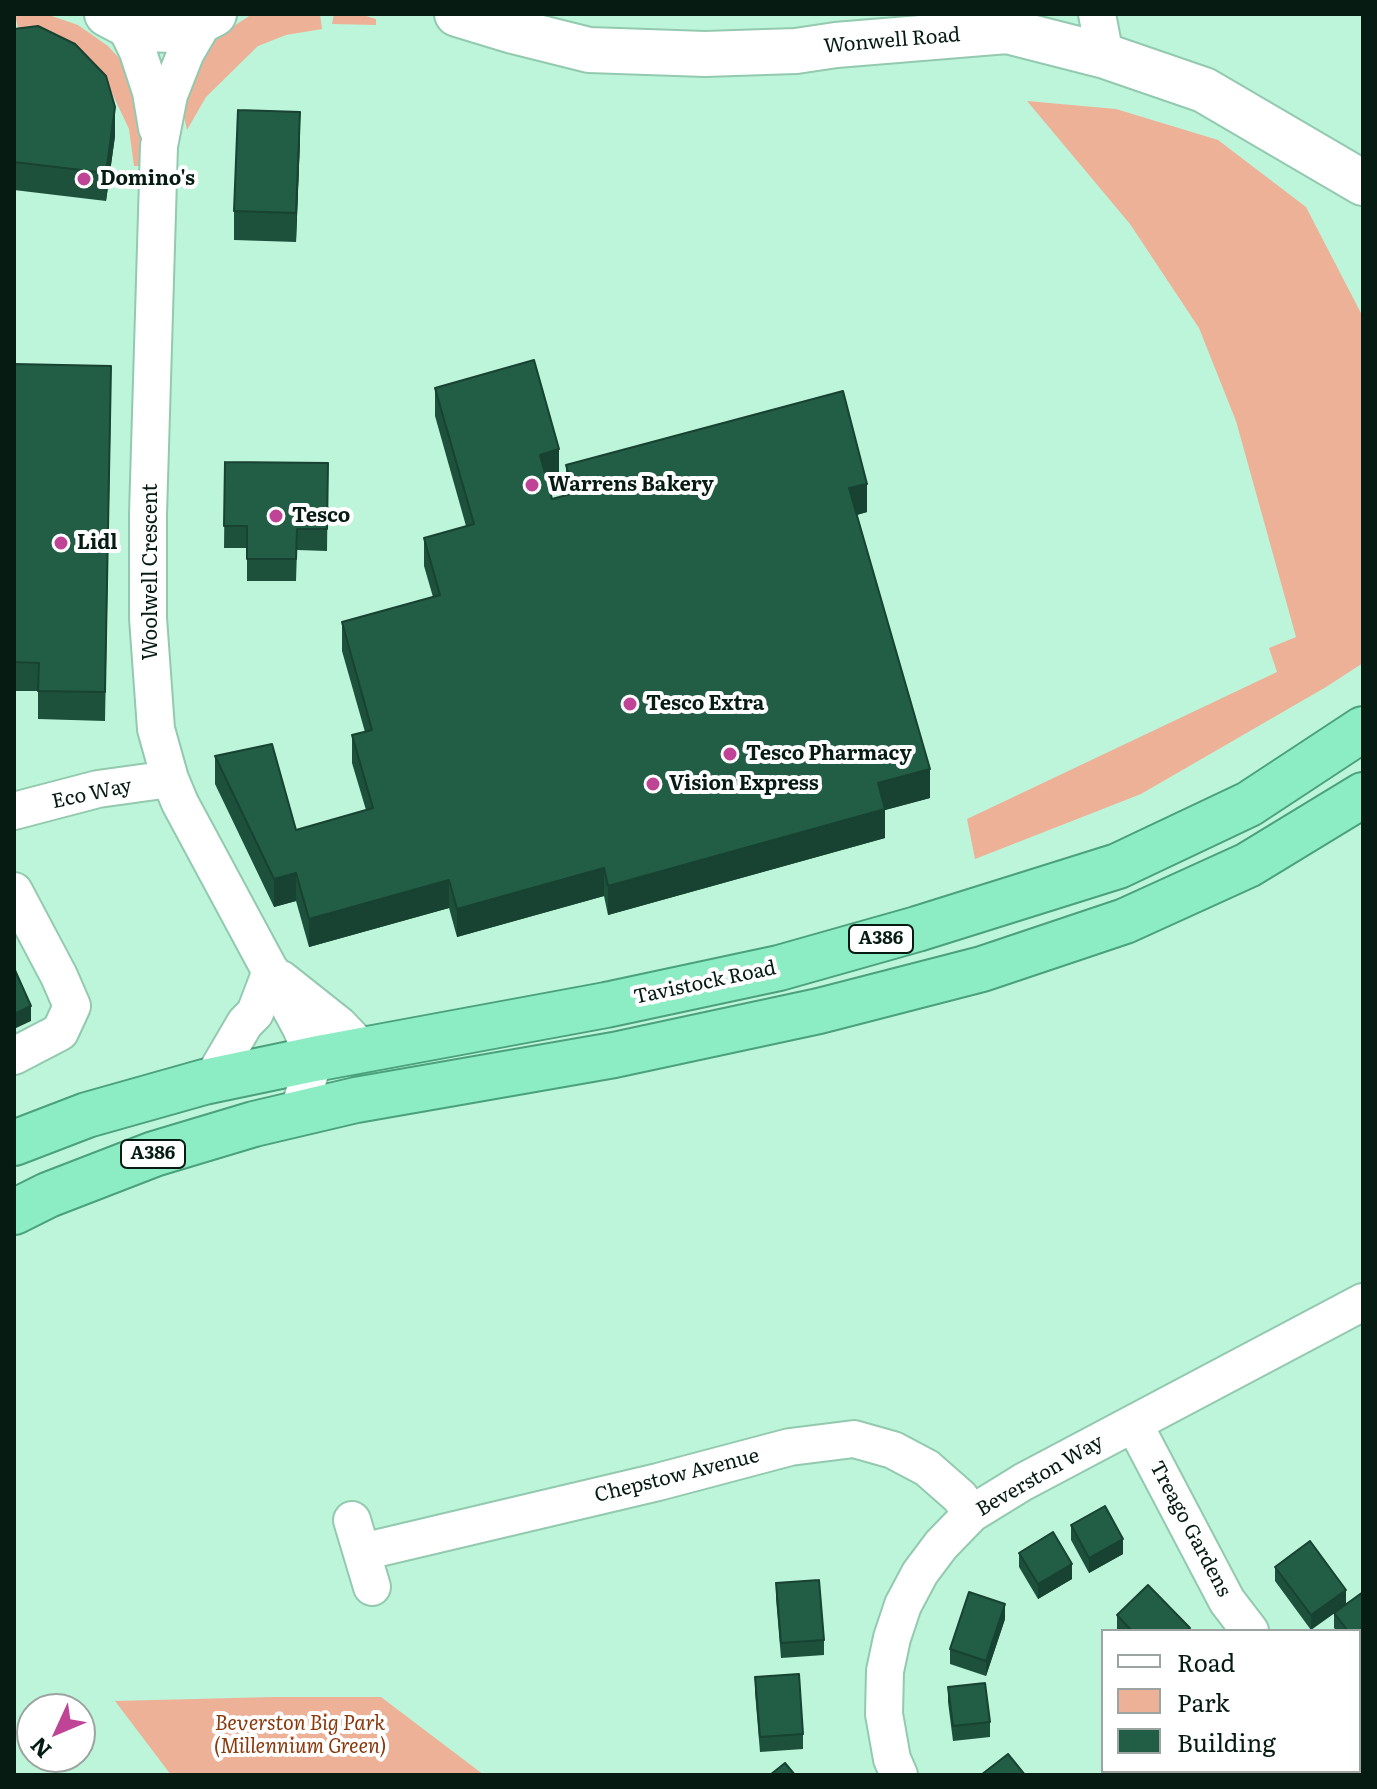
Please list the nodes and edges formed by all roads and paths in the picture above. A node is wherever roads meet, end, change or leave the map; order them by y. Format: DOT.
graph roads {
  1 [pos="457,14"];
  2 [pos="210,16"];
  3 [pos="115,19"];
  4 [pos="1101,35"];
  5 [pos="159,146"];
  6 [pos="1307,149"];
  7 [pos="1363,183"];
  8 [pos="1363,207"];
  9 [pos="1363,729"];
  10 [pos="170,779"];
  11 [pos="1363,795"];
  12 [pos="14,811"];
  13 [pos="14,891"];
  14 [pos="271,971"];
  15 [pos="363,1050"];
  16 [pos="14,1056"];
  17 [pos="314,1059"];
  18 [pos="211,1081"];
  19 [pos="298,1114"];
  20 [pos="14,1143"];
  21 [pos="14,1212"];
  22 [pos="1363,1302"];
  23 [pos="1134,1424"];
  24 [pos="971,1514"];
  25 [pos="372,1587"];
  26 [pos="1248,1629"];
  27 [pos="899,1775"];
  1 -- 4 [label="street, Wonwell Road"];
  2 -- 3 [label="street"];
  2 -- 5 [label="street, Woolwell Crescent"];
  3 -- 5 [label="street, Woolwell Crescent"];
  4 -- 6 [label="street, Wonwell Road"];
  5 -- 10 [label="street, Woolwell Crescent"];
  6 -- 7 [label="street, Wonwell Road"];
  6 -- 8 [label="street, Wonwell Road"];
  9 -- 15 [label="highway, Tavistock Road / A386"];
  10 -- 12 [label="street, Eco Way"];
  10 -- 14 [label="street, Woolwell Crescent"];
  11 -- 19 [label="highway, A386"];
  13 -- 16 [label="street"];
  14 -- 15 [label="street, Woolwell Crescent"];
  14 -- 17 [label="street"];
  14 -- 18 [label="street"];
  15 -- 17 [label="highway, Tavistock Road / A386"];
  17 -- 18 [label="highway, Tavistock Road / A386"];
  17 -- 19 [label="street"];
  18 -- 20 [label="highway, Tavistock Road / A386"];
  19 -- 21 [label="highway, A386"];
  22 -- 23 [label="street, Beverston Way"];
  23 -- 24 [label="street, Beverston Way"];
  23 -- 26 [label="street, Treago Gardens"];
  24 -- 25 [label="street, Chepstow Avenue"];
  24 -- 27 [label="street, Beverston Way"];
}
